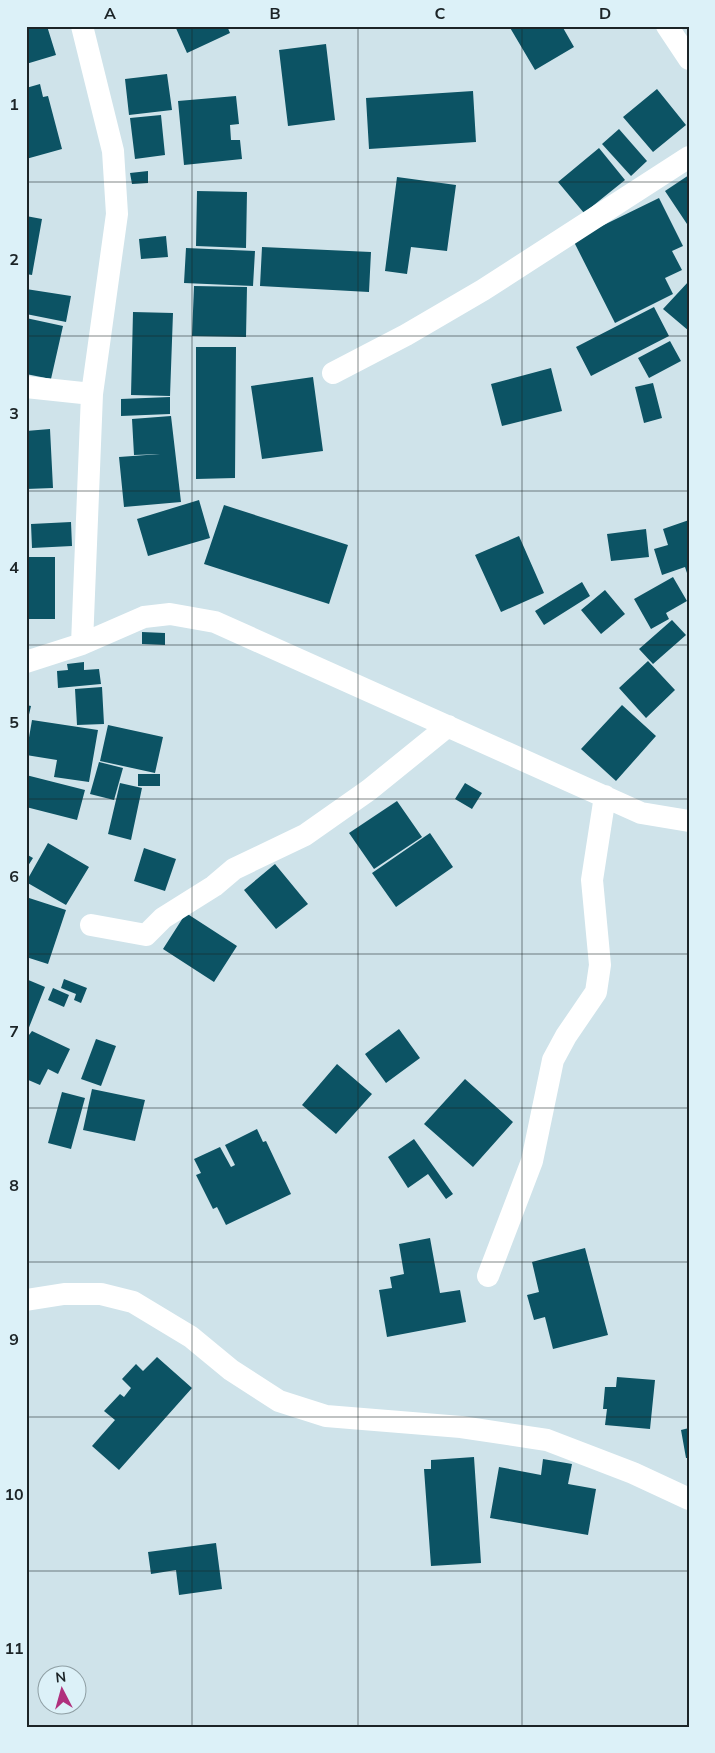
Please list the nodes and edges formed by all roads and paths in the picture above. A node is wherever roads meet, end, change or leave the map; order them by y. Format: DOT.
graph roads {
  1 [pos="82,26"];
  2 [pos="667,26"];
  3 [pos="689,59"];
  4 [pos="689,157"];
  5 [pos="334,373"];
  6 [pos="26,388"];
  7 [pos="92,394"];
  8 [pos="82,644"];
  9 [pos="26,662"];
  10 [pos="448,726"];
  11 [pos="605,796"];
  12 [pos="689,821"];
  13 [pos="91,925"];
  14 [pos="488,1276"];
  15 [pos="26,1300"];
  16 [pos="689,1499"];
  1 -- 7 [label="street"];
  2 -- 3 [label="street"];
  4 -- 5 [label="street"];
  6 -- 7 [label="street"];
  7 -- 8 [label="street"];
  8 -- 9 [label="street"];
  8 -- 10 [label="street"];
  10 -- 11 [label="street"];
  10 -- 13 [label="street"];
  11 -- 12 [label="street"];
  11 -- 14 [label="street"];
  15 -- 16 [label="street"];
}
